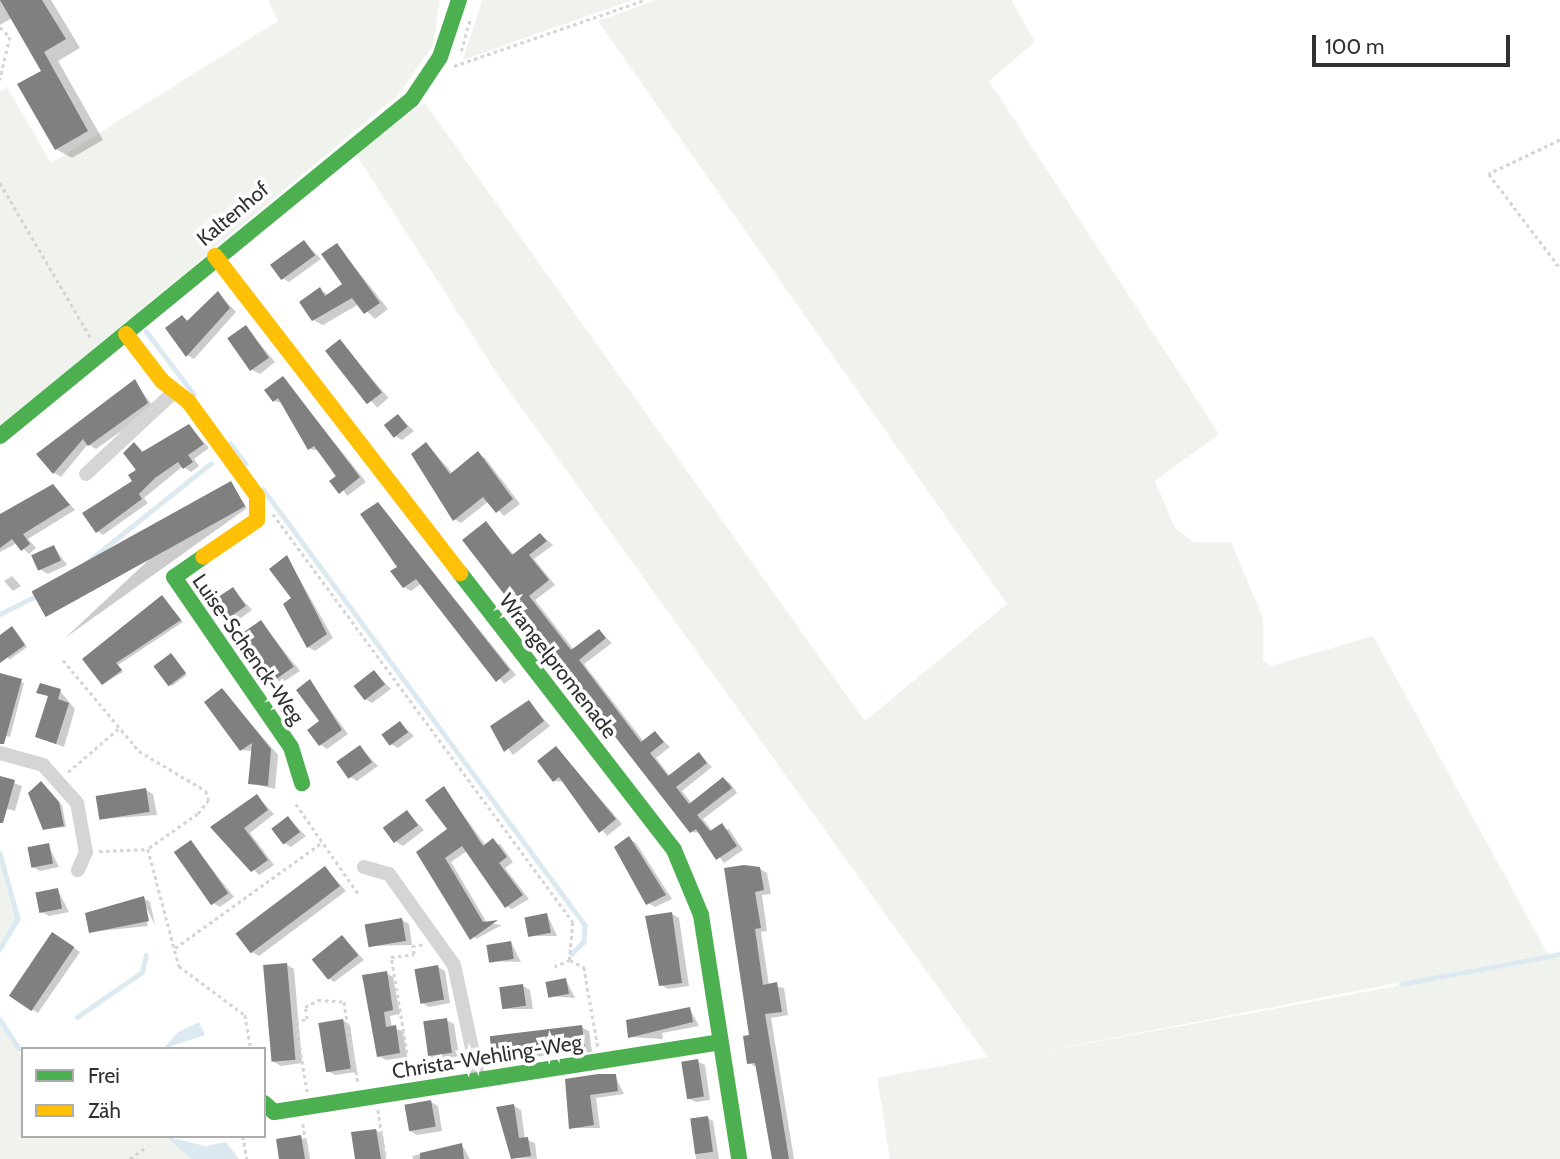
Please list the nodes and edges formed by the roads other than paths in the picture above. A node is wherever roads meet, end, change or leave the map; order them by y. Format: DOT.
graph roads {
  1 [pos="459,0"];
  2 [pos="215,256"];
  3 [pos="126,334"];
  4 [pos="174,392"];
  5 [pos="0,436"];
  6 [pos="86,474"];
  7 [pos="0,753"];
  8 [pos="302,783"];
  9 [pos="364,867"];
  10 [pos="78,870"];
  11 [pos="720,1042"];
  12 [pos="479,1081"];
  13 [pos="266,1105"];
  14 [pos="740,1159"];
  1 -- 2 [label="street, Kaltenhof"];
  2 -- 3 [label="street, Kaltenhof"];
  2 -- 11 [label="street, Wrangelpromenade"];
  3 -- 4 [label="street"];
  3 -- 5 [label="street, Kaltenhof"];
  4 -- 6 [label="street"];
  4 -- 8 [label="street, Luise-Schenck-Weg"];
  7 -- 10 [label="street"];
  9 -- 12 [label="street"];
  11 -- 12 [label="street, Christa-Wehling-Weg"];
  11 -- 14 [label="street, Wrangelpromenade"];
  12 -- 13 [label="street, Christa-Wehling-Weg"];
}
